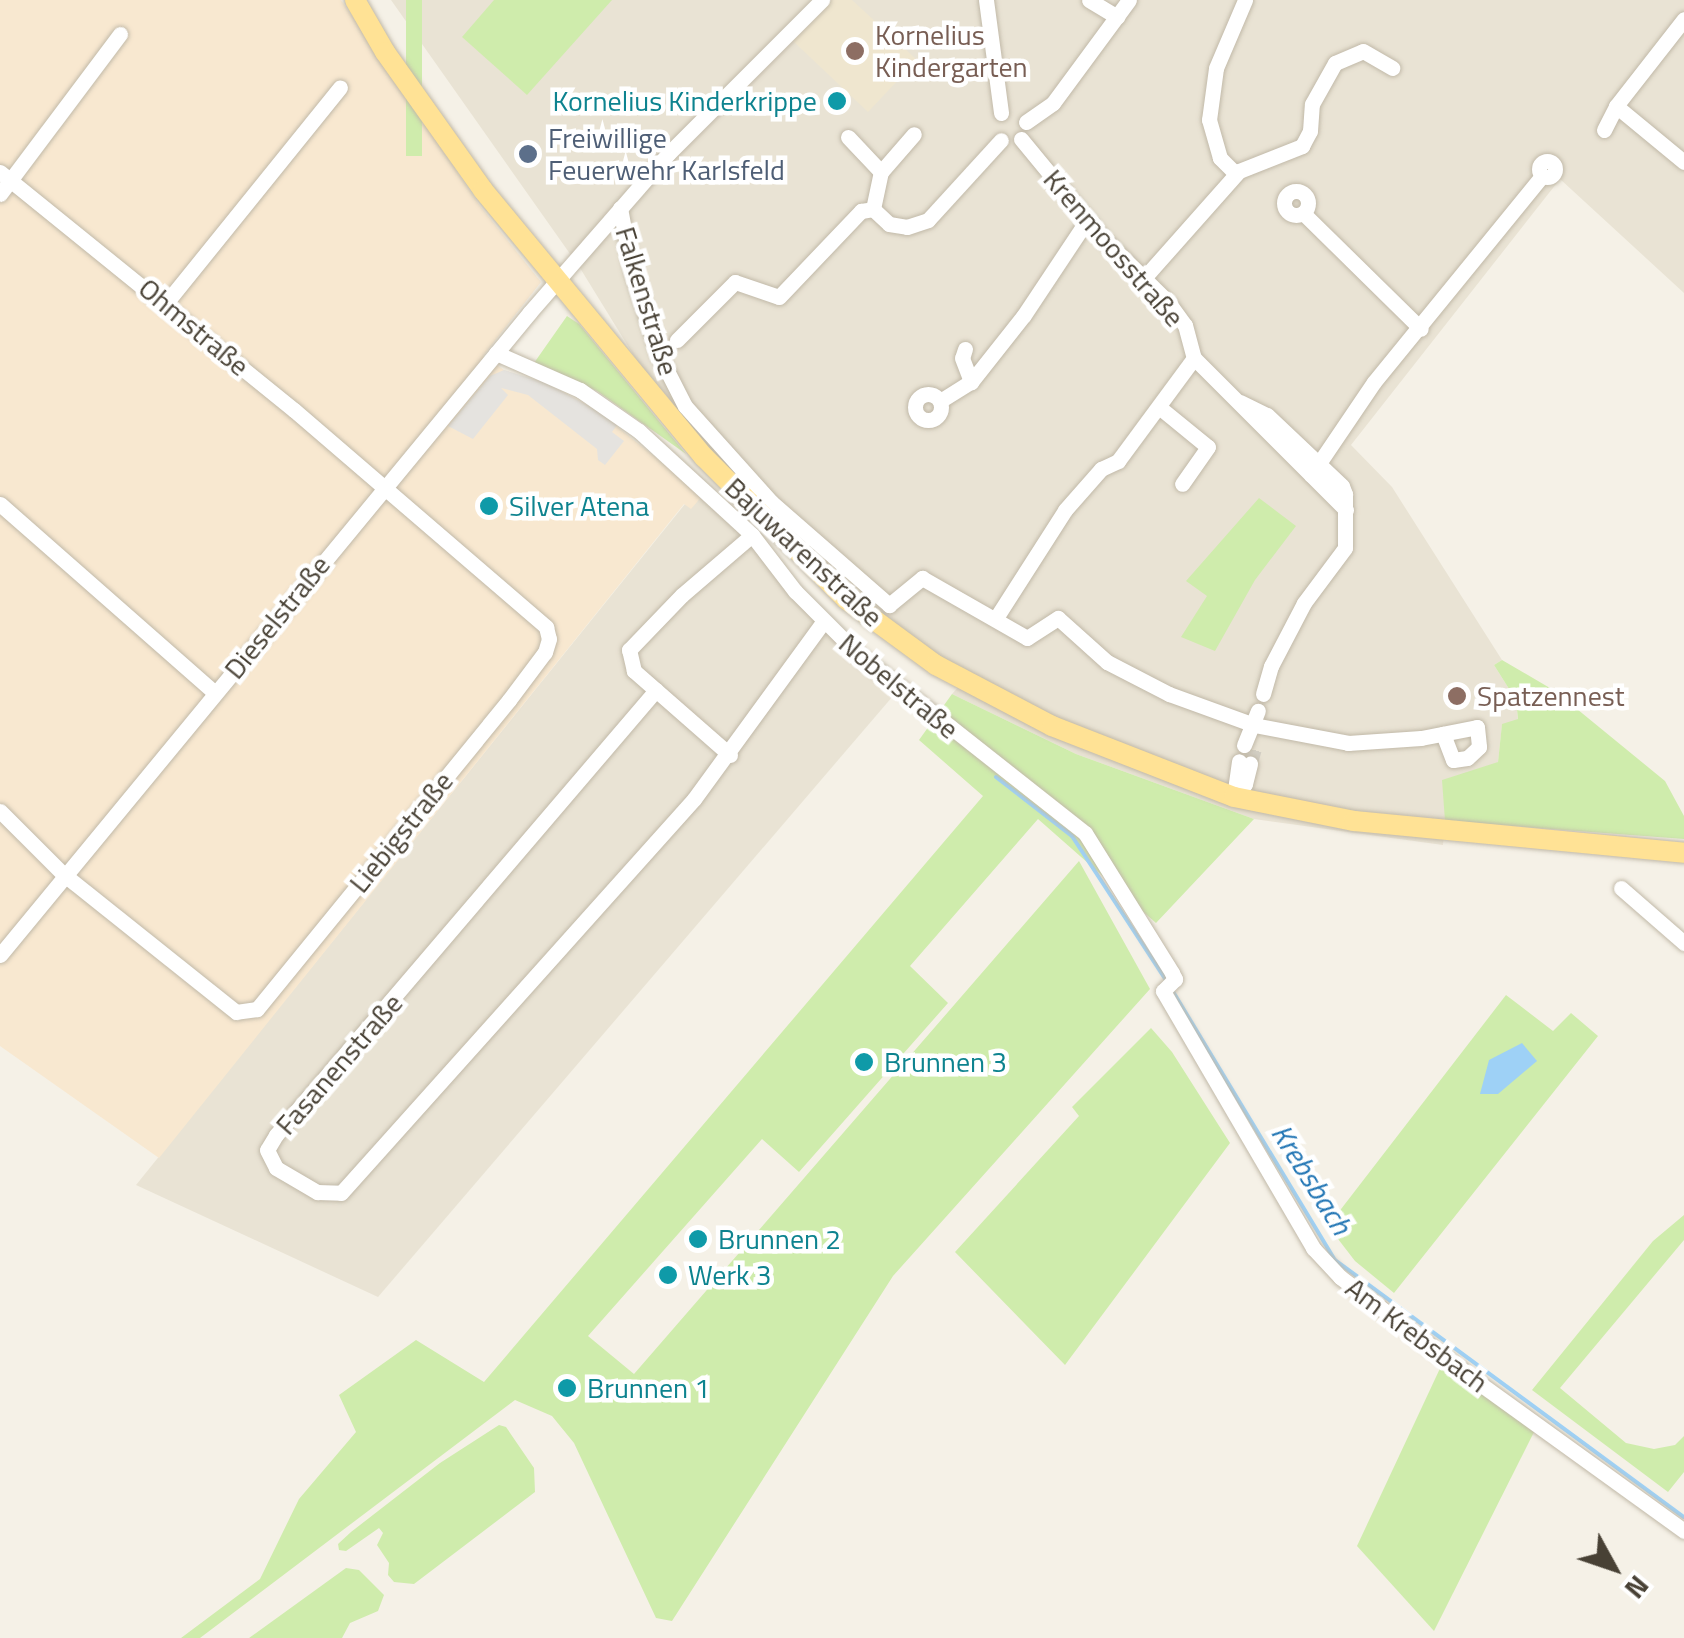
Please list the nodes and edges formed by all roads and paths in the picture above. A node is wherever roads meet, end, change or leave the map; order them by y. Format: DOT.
graph roads {
  1 [pos="355,0"];
  2 [pos="822,0"];
  3 [pos="986,0"];
  4 [pos="1090,0"];
  5 [pos="1128,0"];
  6 [pos="1244,0"];
  7 [pos="1117,16"];
  8 [pos="1684,19"];
  9 [pos="120,34"];
  10 [pos="1393,68"];
  11 [pos="340,86"];
  12 [pos="1616,106"];
  13 [pos="1001,113"];
  14 [pos="1026,122"];
  15 [pos="1604,130"];
  16 [pos="914,134"];
  17 [pos="848,138"];
  18 [pos="1022,139"];
  19 [pos="1001,140"];
  20 [pos="1684,162"];
  21 [pos="882,172"];
  22 [pos="1236,174"];
  23 [pos="1542,176"];
  24 [pos="3,182"];
  25 [pos="620,208"];
  26 [pos="874,209"];
  27 [pos="1303,213"];
  28 [pos="1086,220"];
  29 [pos="1144,278"];
  30 [pos="558,282"];
  31 [pos="166,303"];
  32 [pos="1421,329"];
  33 [pos="667,347"];
  34 [pos="965,349"];
  35 [pos="496,353"];
  36 [pos="1194,358"];
  37 [pos="972,382"];
  38 [pos="940,402"];
  39 [pos="1159,407"];
  40 [pos="1316,469"];
  41 [pos="1182,484"];
  42 [pos="383,488"];
  43 [pos="0,504"];
  44 [pos="752,535"];
  45 [pos="996,618"];
  46 [pos="824,622"];
  47 [pos="656,690"];
  48 [pos="215,693"];
  49 [pos="1259,710"];
  50 [pos="1444,734"];
  51 [pos="730,755"];
  52 [pos="1234,798"];
  53 [pos="0,810"];
  54 [pos="1684,853"];
  55 [pos="64,874"];
  56 [pos="1620,888"];
  57 [pos="1684,943"];
  58 [pos="0,955"];
  59 [pos="1169,985"];
  60 [pos="1684,1531"];
  1 -- 30 [label="main road, Bajuwarenstraße"];
  2 -- 25 [label="street, Falkenstraße"];
  3 -- 13 [label="street"];
  4 -- 7 [label="street"];
  5 -- 7 [label="street"];
  6 -- 22 [label="street"];
  7 -- 14 [label="street"];
  8 -- 12 [label="street"];
  9 -- 24 [label="street"];
  10 -- 22 [label="street"];
  11 -- 31 [label="street"];
  12 -- 15 [label="street"];
  12 -- 20 [label="street"];
  13 -- 14 [label="street"];
  13 -- 19 [label="street"];
  14 -- 18 [label="street"];
  16 -- 21 [label="street"];
  17 -- 21 [label="street"];
  18 -- 19 [label="street"];
  18 -- 28 [label="street, Krenmoosstraße"];
  19 -- 26 [label="street"];
  21 -- 26 [label="street"];
  22 -- 29 [label="street"];
  23 -- 32 [label="street"];
  24 -- 31 [label="street, Ohmstraße"];
  25 -- 30 [label="street, Falkenstraße"];
  25 -- 33 [label="street, Falkenstraße"];
  26 -- 33 [label="street"];
  27 -- 32 [label="street"];
  28 -- 29 [label="street, Krenmoosstraße"];
  28 -- 37 [label="street"];
  29 -- 36 [label="street, Krenmoosstraße"];
  30 -- 35 [label="street, Dieselstraße"];
  30 -- 52 [label="main road, Bajuwarenstraße"];
  31 -- 42 [label="street, Ohmstraße"];
  32 -- 40 [label="street"];
  33 -- 45 [label="street, Falkenstraße"];
  34 -- 37 [label="street"];
  35 -- 42 [label="street, Dieselstraße"];
  35 -- 44 [label="street, Nobelstraße"];
  36 -- 39 [label="street"];
  36 -- 40 [label="street, Krenmoosstraße"];
  37 -- 38 [label="street"];
  39 -- 41 [label="street"];
  39 -- 45 [label="street"];
  40 -- 49 [label="street, Krenmoosstraße"];
  42 -- 48 [label="street, Dieselstraße"];
  42 -- 55 [label="street, Liebigstraße"];
  43 -- 48 [label="street"];
  44 -- 46 [label="street, Nobelstraße"];
  44 -- 47 [label="street"];
  45 -- 49 [label="street"];
  46 -- 51 [label="street, Fasanenstraße"];
  46 -- 59 [label="street, Nobelstraße"];
  47 -- 51 [label="street"];
  47 -- 51 [label="street, Fasanenstraße"];
  48 -- 55 [label="street, Dieselstraße"];
  49 -- 50 [label="street"];
  49 -- 52 [label="street"];
  52 -- 54 [label="main road, Bajuwarenstraße"];
  53 -- 55 [label="street"];
  55 -- 58 [label="street, Dieselstraße"];
  56 -- 57 [label="street"];
  59 -- 60 [label="street, Am Krebsbach"];
}
